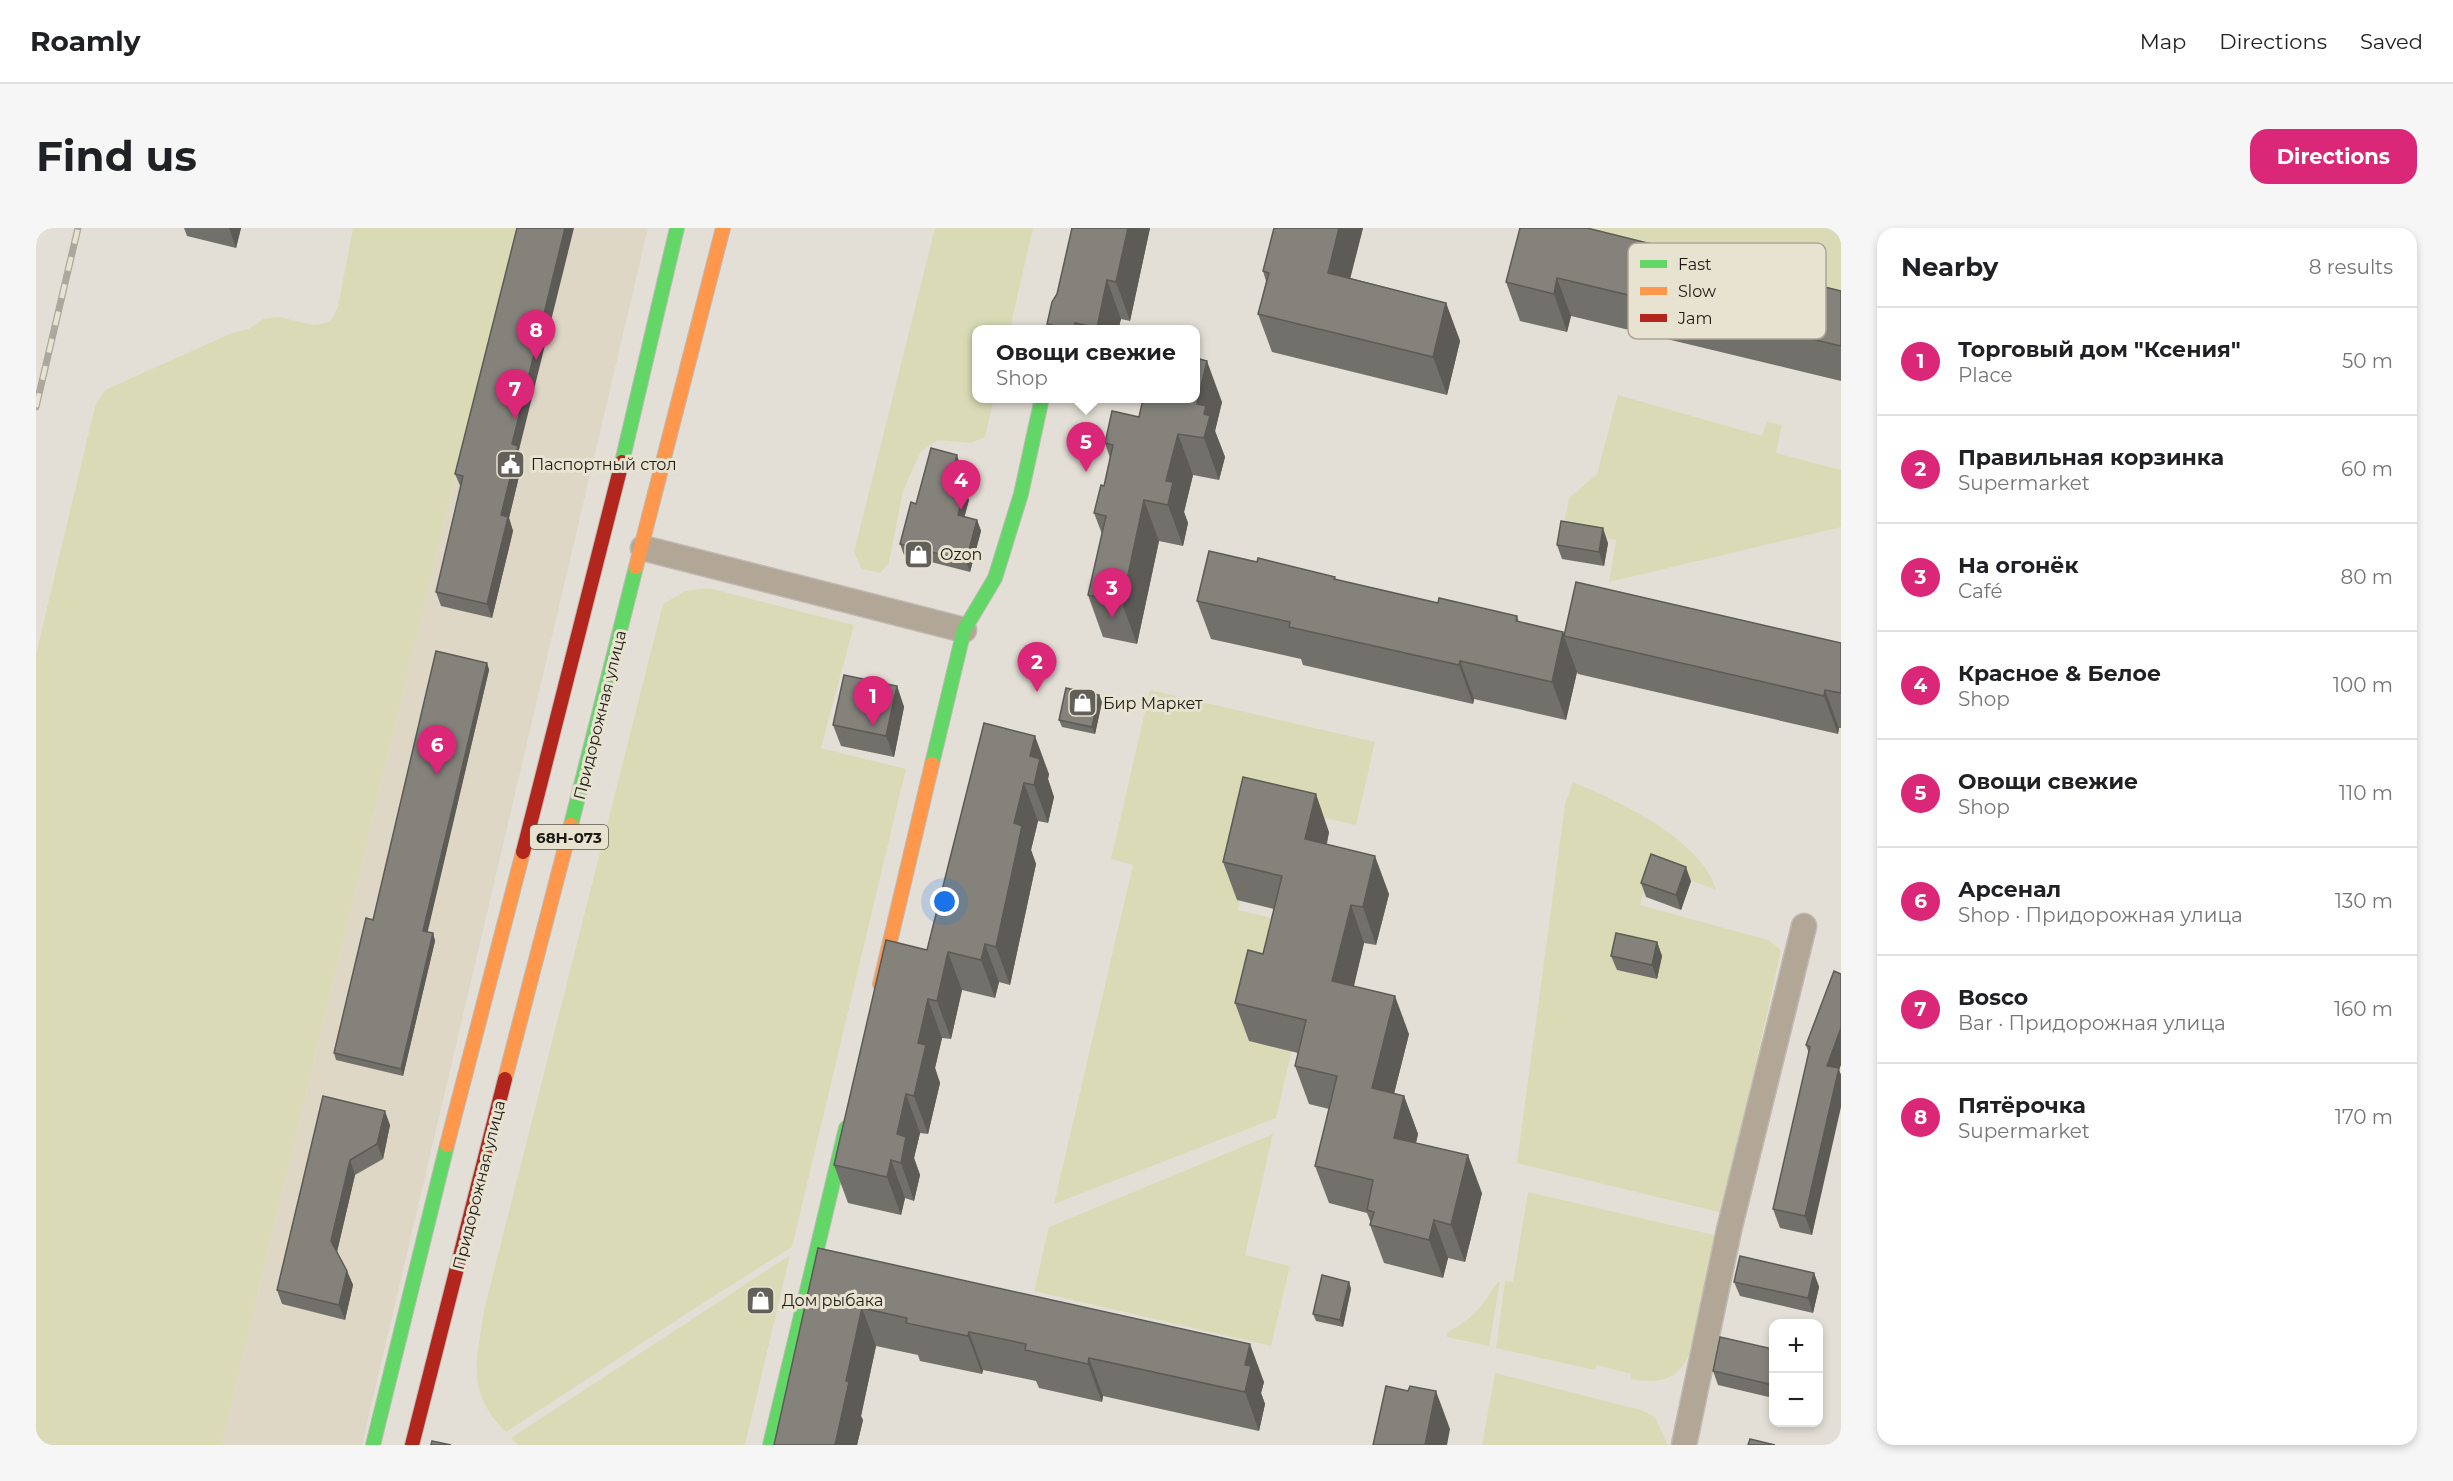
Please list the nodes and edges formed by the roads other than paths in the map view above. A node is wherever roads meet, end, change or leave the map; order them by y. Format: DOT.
graph roads {
  1 [pos="676,228"];
  2 [pos="723,228"];
  3 [pos="1041,403"];
  4 [pos="643,548"];
  5 [pos="964,630"];
  6 [pos="1804,926"];
  7 [pos="877,998"];
  8 [pos="850,1113"];
  9 [pos="374,1445"];
  10 [pos="412,1445"];
  11 [pos="770,1445"];
  12 [pos="1684,1445"];
  1 -- 9 [label="main road, 68Н-073"];
  2 -- 4 [label="main road, Придорожная улица / 68Н-073"];
  3 -- 5 [label="main road"];
  4 -- 5 [label="street"];
  4 -- 10 [label="main road, Придорожная улица / 68Н-073"];
  5 -- 7 [label="main road"];
  6 -- 12 [label="street"];
  8 -- 11 [label="main road"];
}
